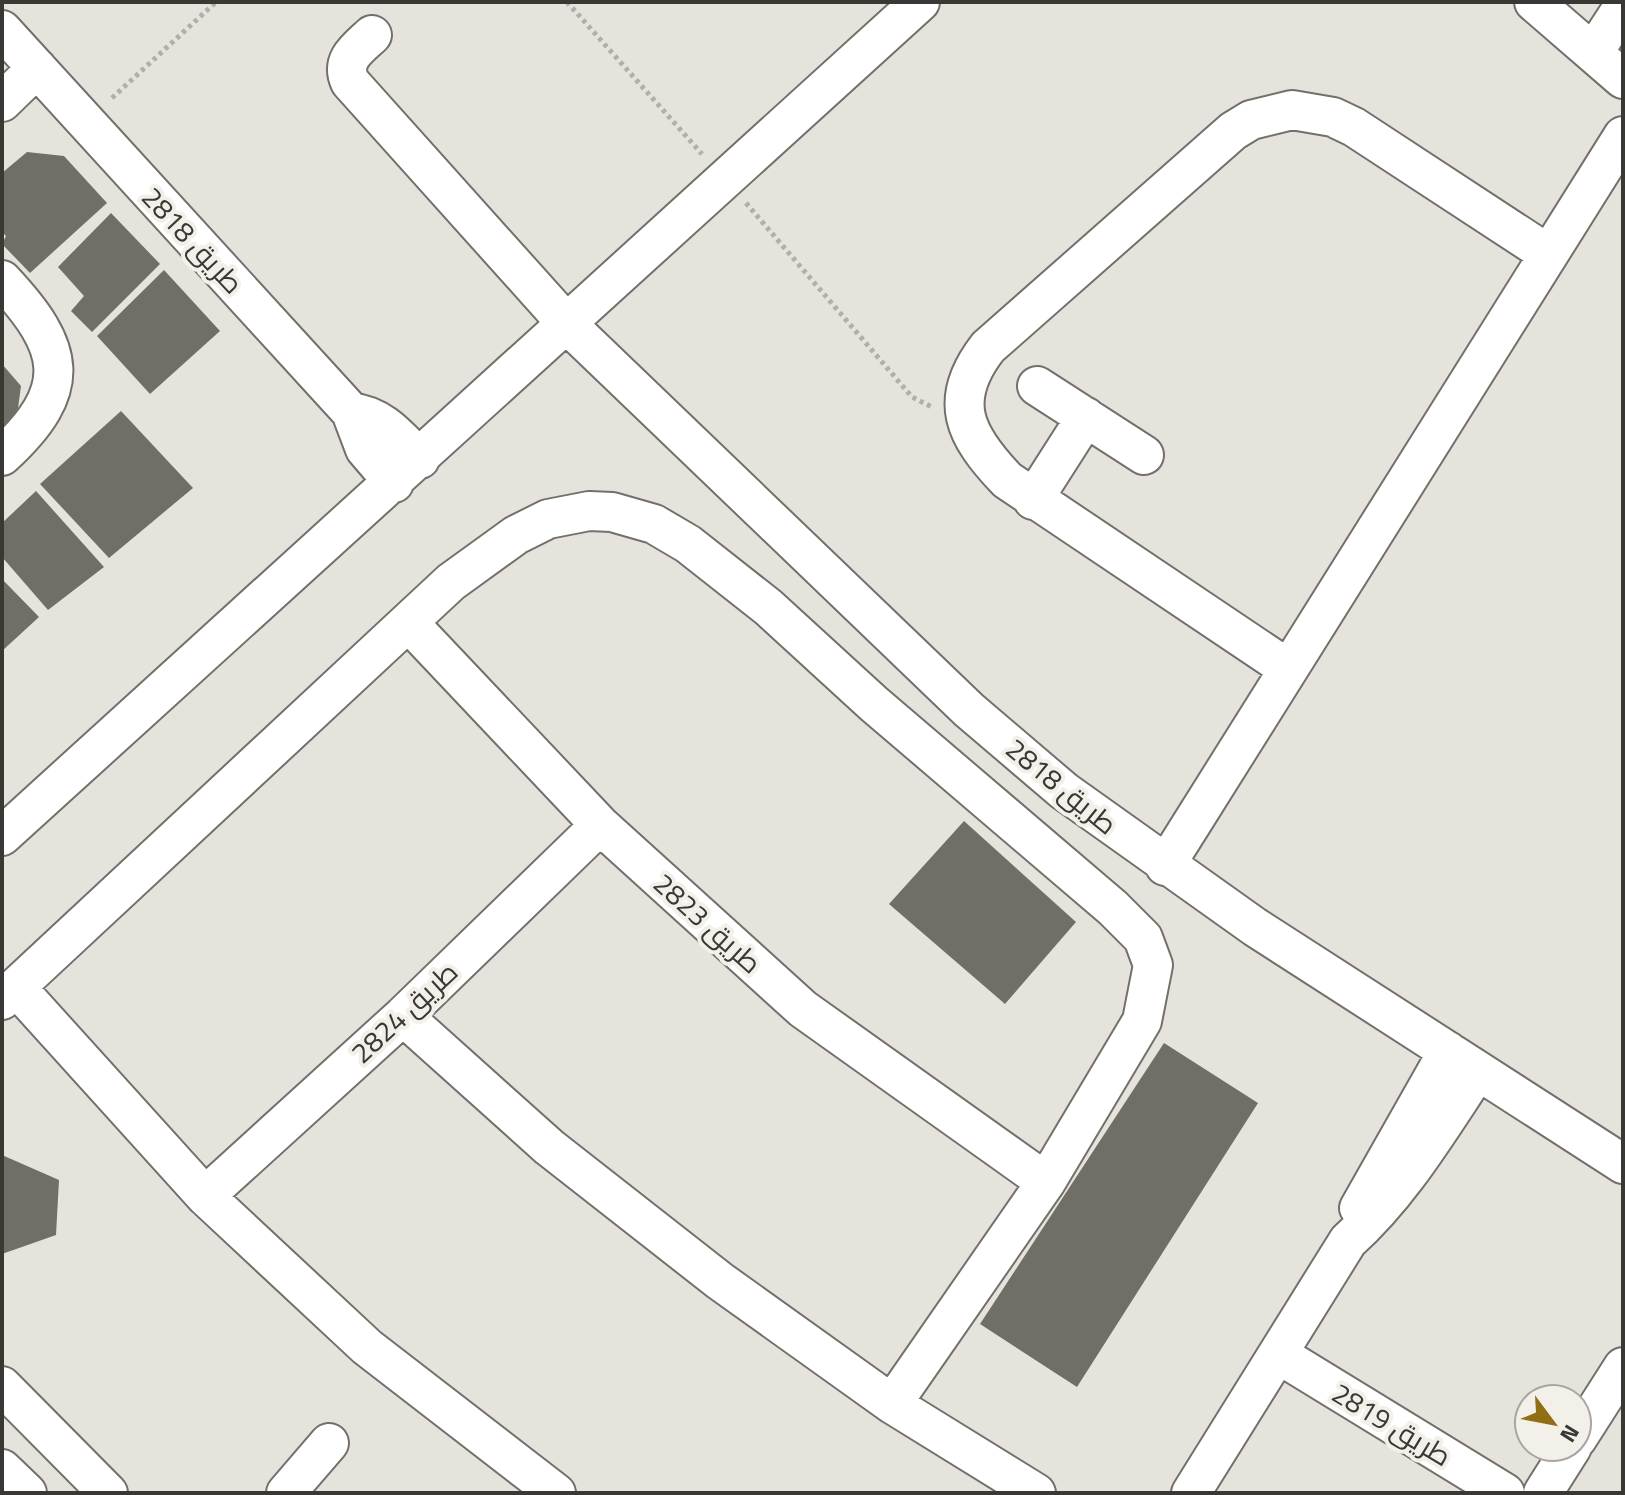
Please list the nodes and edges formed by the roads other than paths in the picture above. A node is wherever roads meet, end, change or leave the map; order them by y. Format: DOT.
graph roads {
  1 [pos="920,2"];
  2 [pos="1534,2"];
  3 [pos="1623,7"];
  4 [pos="2,30"];
  5 [pos="372,35"];
  6 [pos="1593,53"];
  7 [pos="37,68"];
  8 [pos="1623,79"];
  9 [pos="2,102"];
  10 [pos="1623,136"];
  11 [pos="1548,254"];
  12 [pos="2,280"];
  13 [pos="568,325"];
  14 [pos="1037,386"];
  15 [pos="1086,417"];
  16 [pos="1144,455"];
  17 [pos="2,456"];
  18 [pos="407,471"];
  19 [pos="1033,500"];
  20 [pos="408,622"];
  21 [pos="1287,668"];
  22 [pos="600,825"];
  23 [pos="2,836"];
  24 [pos="1165,866"];
  25 [pos="9,994"];
  26 [pos="403,1016"];
  27 [pos="1463,1061"];
  28 [pos="1623,1164"];
  29 [pos="1046,1182"];
  30 [pos="205,1196"];
  31 [pos="1278,1354"];
  32 [pos="1623,1367"];
  33 [pos="2,1386"];
  34 [pos="892,1404"];
  35 [pos="1593,1414"];
  36 [pos="329,1443"];
  37 [pos="1562,1463"];
  38 [pos="2,1469"];
  39 [pos="27,1493"];
  40 [pos="108,1493"];
  41 [pos="286,1493"];
  42 [pos="556,1493"];
  43 [pos="1036,1493"];
  44 [pos="1191,1493"];
  45 [pos="1505,1493"];
  46 [pos="1543,1493"];
  1 -- 13 [label="street"];
  2 -- 6 [label="street"];
  3 -- 6 [label="street"];
  4 -- 7 [label="street, طريق 2818"];
  5 -- 13 [label="street, طريق 2818"];
  6 -- 8 [label="street"];
  7 -- 9 [label="street"];
  7 -- 18 [label="street, طريق 2818"];
  10 -- 11 [label="street"];
  11 -- 19 [label="street"];
  11 -- 21 [label="street"];
  12 -- 17 [label="street"];
  13 -- 18 [label="street"];
  13 -- 24 [label="street, طريق 2818"];
  14 -- 15 [label="street"];
  15 -- 16 [label="street"];
  15 -- 19 [label="street"];
  18 -- 23 [label="street"];
  19 -- 21 [label="street"];
  20 -- 22 [label="street, طريق 2823"];
  20 -- 25 [label="street"];
  20 -- 29 [label="street"];
  21 -- 24 [label="street"];
  22 -- 26 [label="street, طريق 2824"];
  22 -- 29 [label="street, طريق 2823"];
  24 -- 27 [label="street, طريق 2818"];
  25 -- 30 [label="street"];
  26 -- 30 [label="street, طريق 2824"];
  26 -- 34 [label="street"];
  27 -- 28 [label="street, طريق 2818"];
  27 -- 31 [label="street"];
  29 -- 34 [label="street"];
  30 -- 42 [label="street"];
  31 -- 44 [label="street"];
  31 -- 45 [label="street, طريق 2819"];
  32 -- 35 [label="street"];
  33 -- 40 [label="street"];
  34 -- 43 [label="street"];
  36 -- 41 [label="street"];
  37 -- 46 [label="street"];
  38 -- 39 [label="street"];
}
